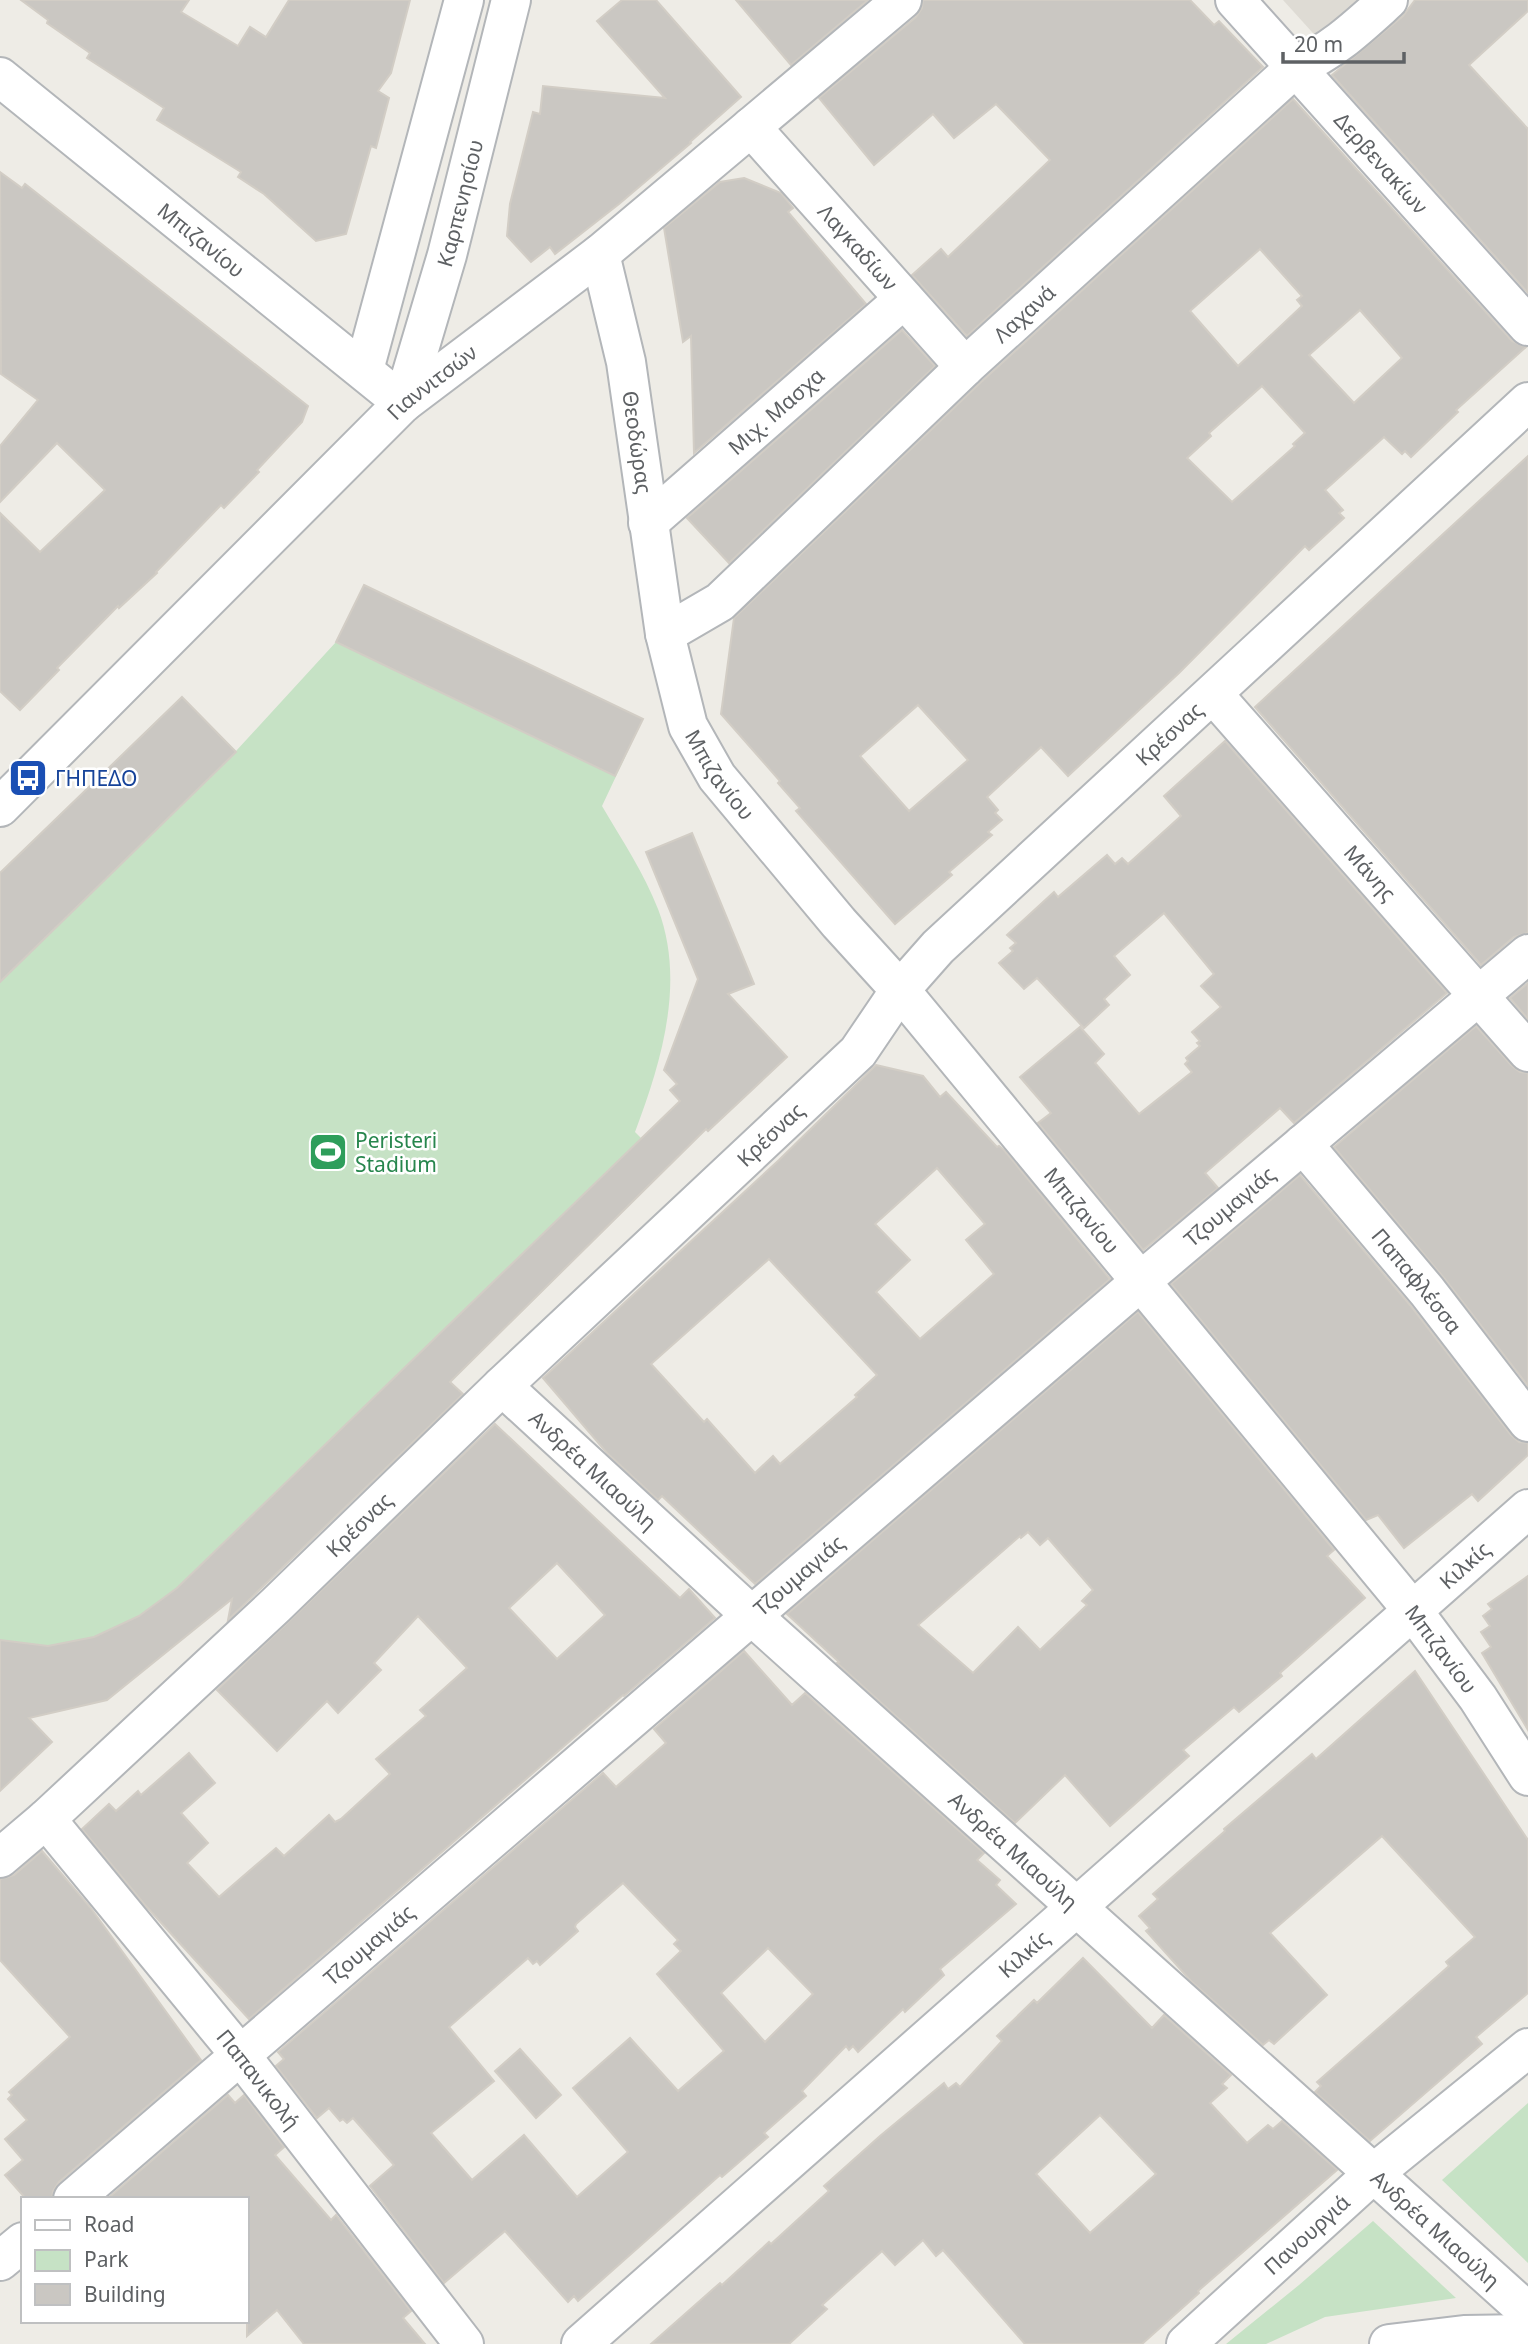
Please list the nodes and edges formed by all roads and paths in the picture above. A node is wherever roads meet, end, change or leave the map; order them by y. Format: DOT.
graph roads {
  1 [pos="464,0"];
  2 [pos="511,0"];
  3 [pos="902,0"];
  4 [pos="1235,0"];
  5 [pos="1388,0"];
  6 [pos="1296,68"];
  7 [pos="0,77"];
  8 [pos="751,127"];
  9 [pos="600,254"];
  10 [pos="904,299"];
  11 [pos="1528,326"];
  12 [pos="965,367"];
  13 [pos="364,370"];
  14 [pos="1528,402"];
  15 [pos="403,403"];
  16 [pos="648,523"];
  17 [pos="665,634"];
  18 [pos="1213,694"];
  19 [pos="0,807"];
  20 [pos="1528,954"];
  21 [pos="900,990"];
  22 [pos="1479,997"];
  23 [pos="1528,1052"];
  24 [pos="1303,1144"];
  25 [pos="1141,1280"];
  26 [pos="502,1386"];
  27 [pos="1528,1422"];
  28 [pos="1528,1509"];
  29 [pos="1413,1611"];
  30 [pos="751,1615"];
  31 [pos="1528,1776"];
  32 [pos="46,1819"];
  33 [pos="3,1849"];
  34 [pos="1076,1908"];
  35 [pos="1528,2048"];
  36 [pos="241,2056"];
  37 [pos="1374,2173"];
  38 [pos="75,2197"];
  39 [pos="21,2244"];
  40 [pos="0,2261"];
  41 [pos="1528,2312"];
  42 [pos="1528,2334"];
  43 [pos="464,2344"];
  44 [pos="581,2344"];
  45 [pos="1186,2344"];
  46 [pos="1389,2344"];
  1 -- 13 [label="street"];
  2 -- 15 [label="street, Καρπενησίου"];
  3 -- 8 [label="street, Γιαννιτσών"];
  4 -- 6 [label="street, Δερβενακίων"];
  5 -- 6 [label="street, Λαχανά"];
  6 -- 11 [label="street, Δερβενακίων"];
  6 -- 12 [label="street, Λαχανά"];
  7 -- 13 [label="street, Μπιζανίου"];
  8 -- 9 [label="street, Γιαννιτσών"];
  8 -- 10 [label="street, Λαγκαδίων"];
  9 -- 15 [label="street, Γιαννιτσών"];
  9 -- 16 [label="street, Θεοδώρας"];
  10 -- 12 [label="street, Λαγκαδίων"];
  10 -- 16 [label="street, Μιχ. Μασχα"];
  12 -- 17 [label="street, Λαχανά"];
  13 -- 15 [label="street, Μπιζανίου"];
  14 -- 18 [label="street, Κρέσνας"];
  15 -- 19 [label="street, Γιαννιτσών"];
  16 -- 17 [label="street, Θεοδώρας"];
  17 -- 21 [label="street, Μπιζανίου"];
  18 -- 21 [label="street, Κρέσνας"];
  18 -- 22 [label="street, Μάνης"];
  20 -- 22 [label="street, Τζουμαγιάς"];
  21 -- 25 [label="street, Μπιζανίου"];
  21 -- 26 [label="street, Κρέσνας"];
  22 -- 23 [label="street, Μάνης"];
  22 -- 24 [label="street, Τζουμαγιάς"];
  24 -- 25 [label="street, Τζουμαγιάς"];
  24 -- 27 [label="street, Παπαφλέσσα"];
  25 -- 29 [label="street, Μπιζανίου"];
  25 -- 30 [label="street, Τζουμαγιάς"];
  26 -- 30 [label="street, Ανδρέα Μιαούλη"];
  26 -- 32 [label="street, Κρέσνας"];
  28 -- 29 [label="street, Κιλκίς"];
  29 -- 31 [label="street, Μπιζανίου"];
  29 -- 34 [label="street, Κιλκίς"];
  30 -- 34 [label="street, Ανδρέα Μιαούλη"];
  30 -- 36 [label="street, Τζουμαγιάς"];
  32 -- 33 [label="street, Κρέσνας"];
  32 -- 36 [label="street, Παπανικολή"];
  34 -- 37 [label="street, Ανδρέα Μιαούλη"];
  34 -- 44 [label="street, Κιλκίς"];
  35 -- 37 [label="street, Πανουργιά"];
  36 -- 38 [label="street, Τζουμαγιάς"];
  36 -- 43 [label="street, Παπανικολή"];
  37 -- 41 [label="street, Ανδρέα Μιαούλη"];
  37 -- 45 [label="street, Πανουργιά"];
  39 -- 40 [label="street"];
  42 -- 46 [label="street"];
}
